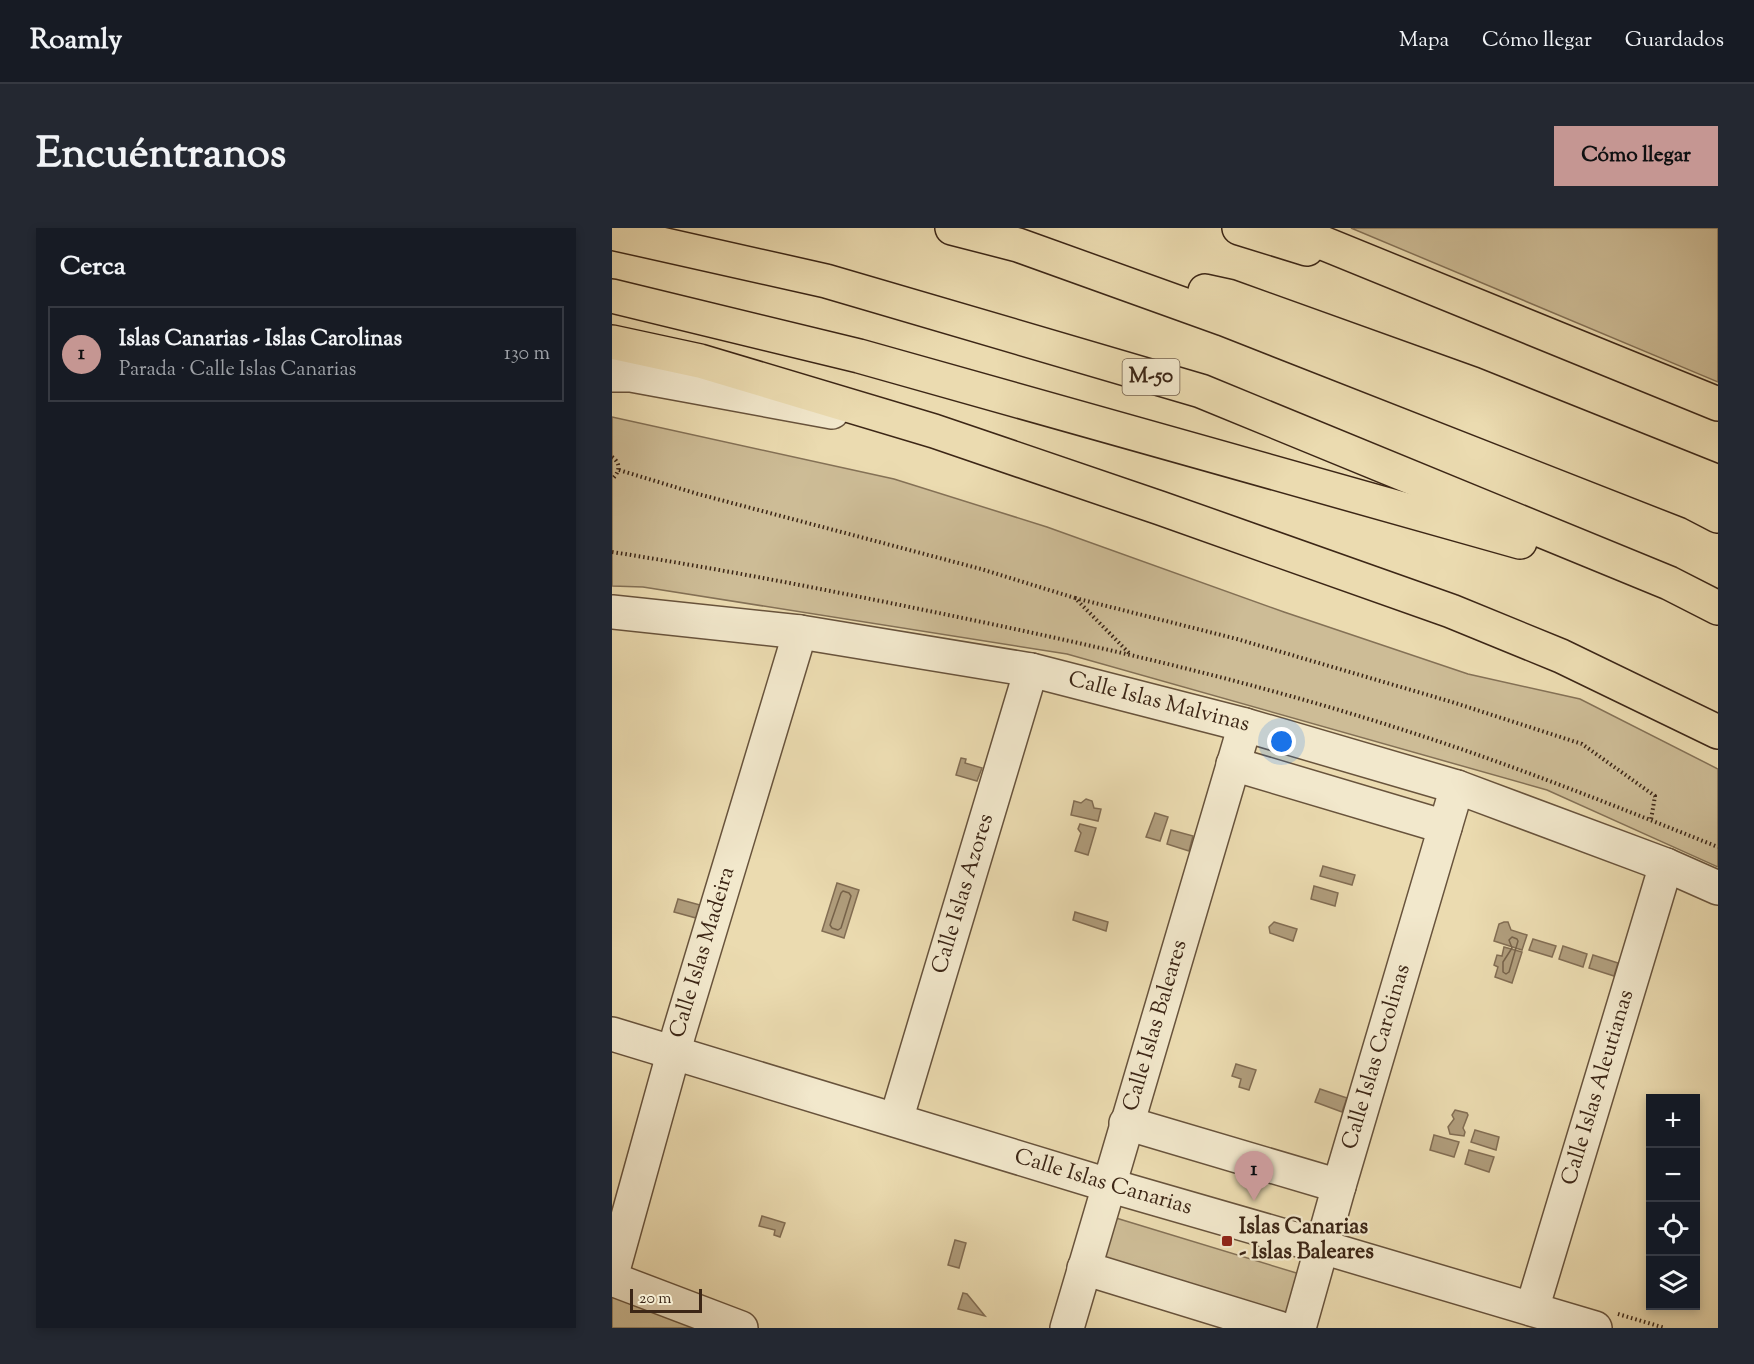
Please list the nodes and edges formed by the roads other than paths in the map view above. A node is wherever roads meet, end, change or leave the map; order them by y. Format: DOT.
graph roads {
  1 [pos="952,228"];
  2 [pos="1239,228"];
  3 [pos="1286,228"];
  4 [pos="612,233"];
  5 [pos="1018,245"];
  6 [pos="1443,293"];
  7 [pos="612,296"];
  8 [pos="612,342"];
  9 [pos="612,375"];
  10 [pos="1718,404"];
  11 [pos="934,431"];
  12 [pos="1718,482"];
  13 [pos="1718,516"];
  14 [pos="1669,583"];
  15 [pos="1718,608"];
  16 [pos="612,612"];
  17 [pos="800,632"];
  18 [pos="1031,669"];
  19 [pos="1245,725"];
  20 [pos="1718,732"];
  21 [pos="1233,764"];
  22 [pos="1457,787"];
  23 [pos="1445,827"];
  24 [pos="1666,865"];
  25 [pos="1718,888"];
  26 [pos="612,1034"];
  27 [pos="675,1053"];
  28 [pos="896,1120"];
  29 [pos="1126,1123"];
  30 [pos="1108,1185"];
  31 [pos="1339,1186"];
  32 [pos="1322,1247"];
  33 [pos="1084,1268"];
  34 [pos="612,1274"];
  35 [pos="612,1279"];
  36 [pos="1532,1310"];
  37 [pos="741,1328"];
  38 [pos="1067,1328"];
  39 [pos="1279,1328"];
  40 [pos="1299,1328"];
  41 [pos="1595,1328"];
  1 -- 5 [label="highway"];
  2 -- 6 [label="highway"];
  3 -- 6 [label="highway"];
  4 -- 14 [label="highway, M-50"];
  5 -- 12 [label="highway"];
  5 -- 13 [label="highway"];
  6 -- 10 [label="highway"];
  7 -- 14 [label="highway"];
  8 -- 11 [label="highway"];
  9 -- 11 [label="street"];
  11 -- 20 [label="highway"];
  14 -- 15 [label="highway, M-50"];
  16 -- 17 [label="street, Calle Islas Malvinas"];
  17 -- 18 [label="street, Calle Islas Malvinas"];
  17 -- 27 [label="street, Calle Islas Madeira"];
  18 -- 19 [label="street, Calle Islas Malvinas"];
  18 -- 28 [label="street, Calle Islas Azores"];
  19 -- 21 [label="street, Calle Islas Baleares"];
  19 -- 22 [label="street, Calle Islas Malvinas"];
  21 -- 23 [label="street"];
  21 -- 29 [label="street, Calle Islas Baleares"];
  22 -- 23 [label="street, Calle Islas Carolinas"];
  22 -- 24 [label="street, Calle Islas Malvinas"];
  23 -- 31 [label="street, Calle Islas Carolinas"];
  24 -- 25 [label="street, Calle Islas Malvinas"];
  24 -- 36 [label="street, Calle Islas Aleutianas"];
  26 -- 27 [label="street, Calle Islas Canarias"];
  27 -- 28 [label="street, Calle Islas Canarias"];
  27 -- 34 [label="street, Calle Islas Madeira"];
  28 -- 30 [label="street, Calle Islas Canarias"];
  29 -- 30 [label="street, Calle Islas Baleares"];
  29 -- 31 [label="street"];
  30 -- 32 [label="street, Calle Islas Canarias"];
  30 -- 33 [label="street, Calle Islas Baleares"];
  31 -- 32 [label="street, Calle Islas Carolinas"];
  32 -- 36 [label="street, Calle Islas Canarias"];
  32 -- 40 [label="street, Calle Islas Carolinas"];
  33 -- 38 [label="street, Calle Islas Baleares"];
  33 -- 39 [label="street"];
  35 -- 37 [label="street"];
  36 -- 41 [label="street, Calle Islas Canarias"];
}
